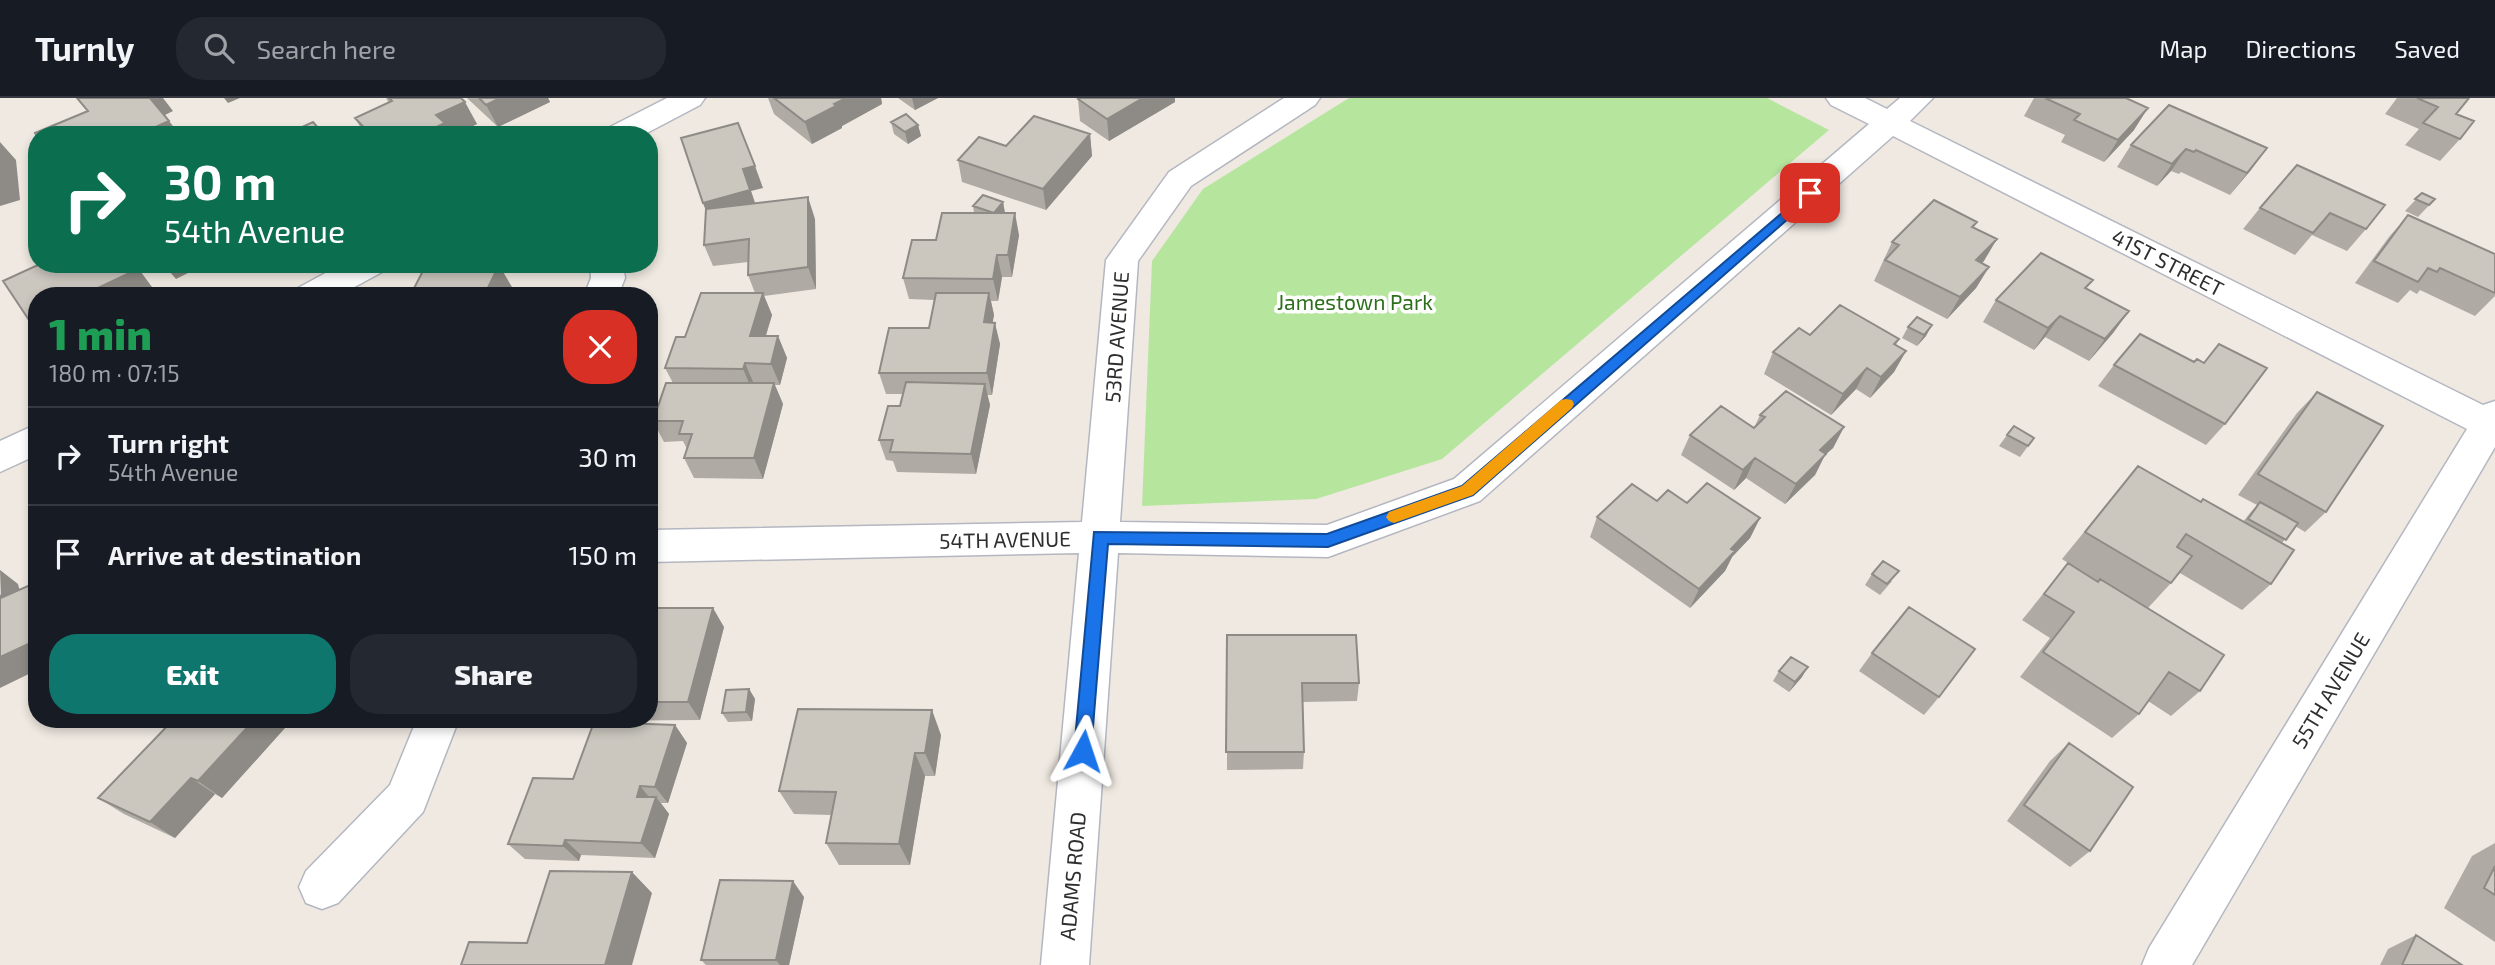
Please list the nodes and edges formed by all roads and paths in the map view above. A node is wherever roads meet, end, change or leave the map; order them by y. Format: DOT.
graph roads {
  1 [pos="690,98"];
  2 [pos="1305,98"];
  3 [pos="1841,98"];
  4 [pos="1918,98"];
  5 [pos="1891,123"];
  6 [pos="636,126"];
  7 [pos="353,273"];
  8 [pos="327,287"];
  9 [pos="2493,422"];
  10 [pos="28,444"];
  11 [pos="0,458"];
  12 [pos="1100,537"];
  13 [pos="658,546"];
  14 [pos="435,728"];
  15 [pos="322,887"];
  16 [pos="1065,965"];
  17 [pos="2166,965"];
  1 -- 6 [label="street"];
  2 -- 12 [label="street, 53RD AVENUE"];
  3 -- 5 [label="street, 41ST STREET"];
  4 -- 5 [label="street, 54TH AVENUE"];
  5 -- 9 [label="street, 41ST STREET"];
  5 -- 12 [label="street, 54TH AVENUE"];
  7 -- 8 [label="street"];
  9 -- 17 [label="street, 55TH AVENUE"];
  10 -- 11 [label="street"];
  12 -- 13 [label="street, 54TH AVENUE"];
  12 -- 16 [label="street, ADAMS ROAD"];
  14 -- 15 [label="street"];
}
